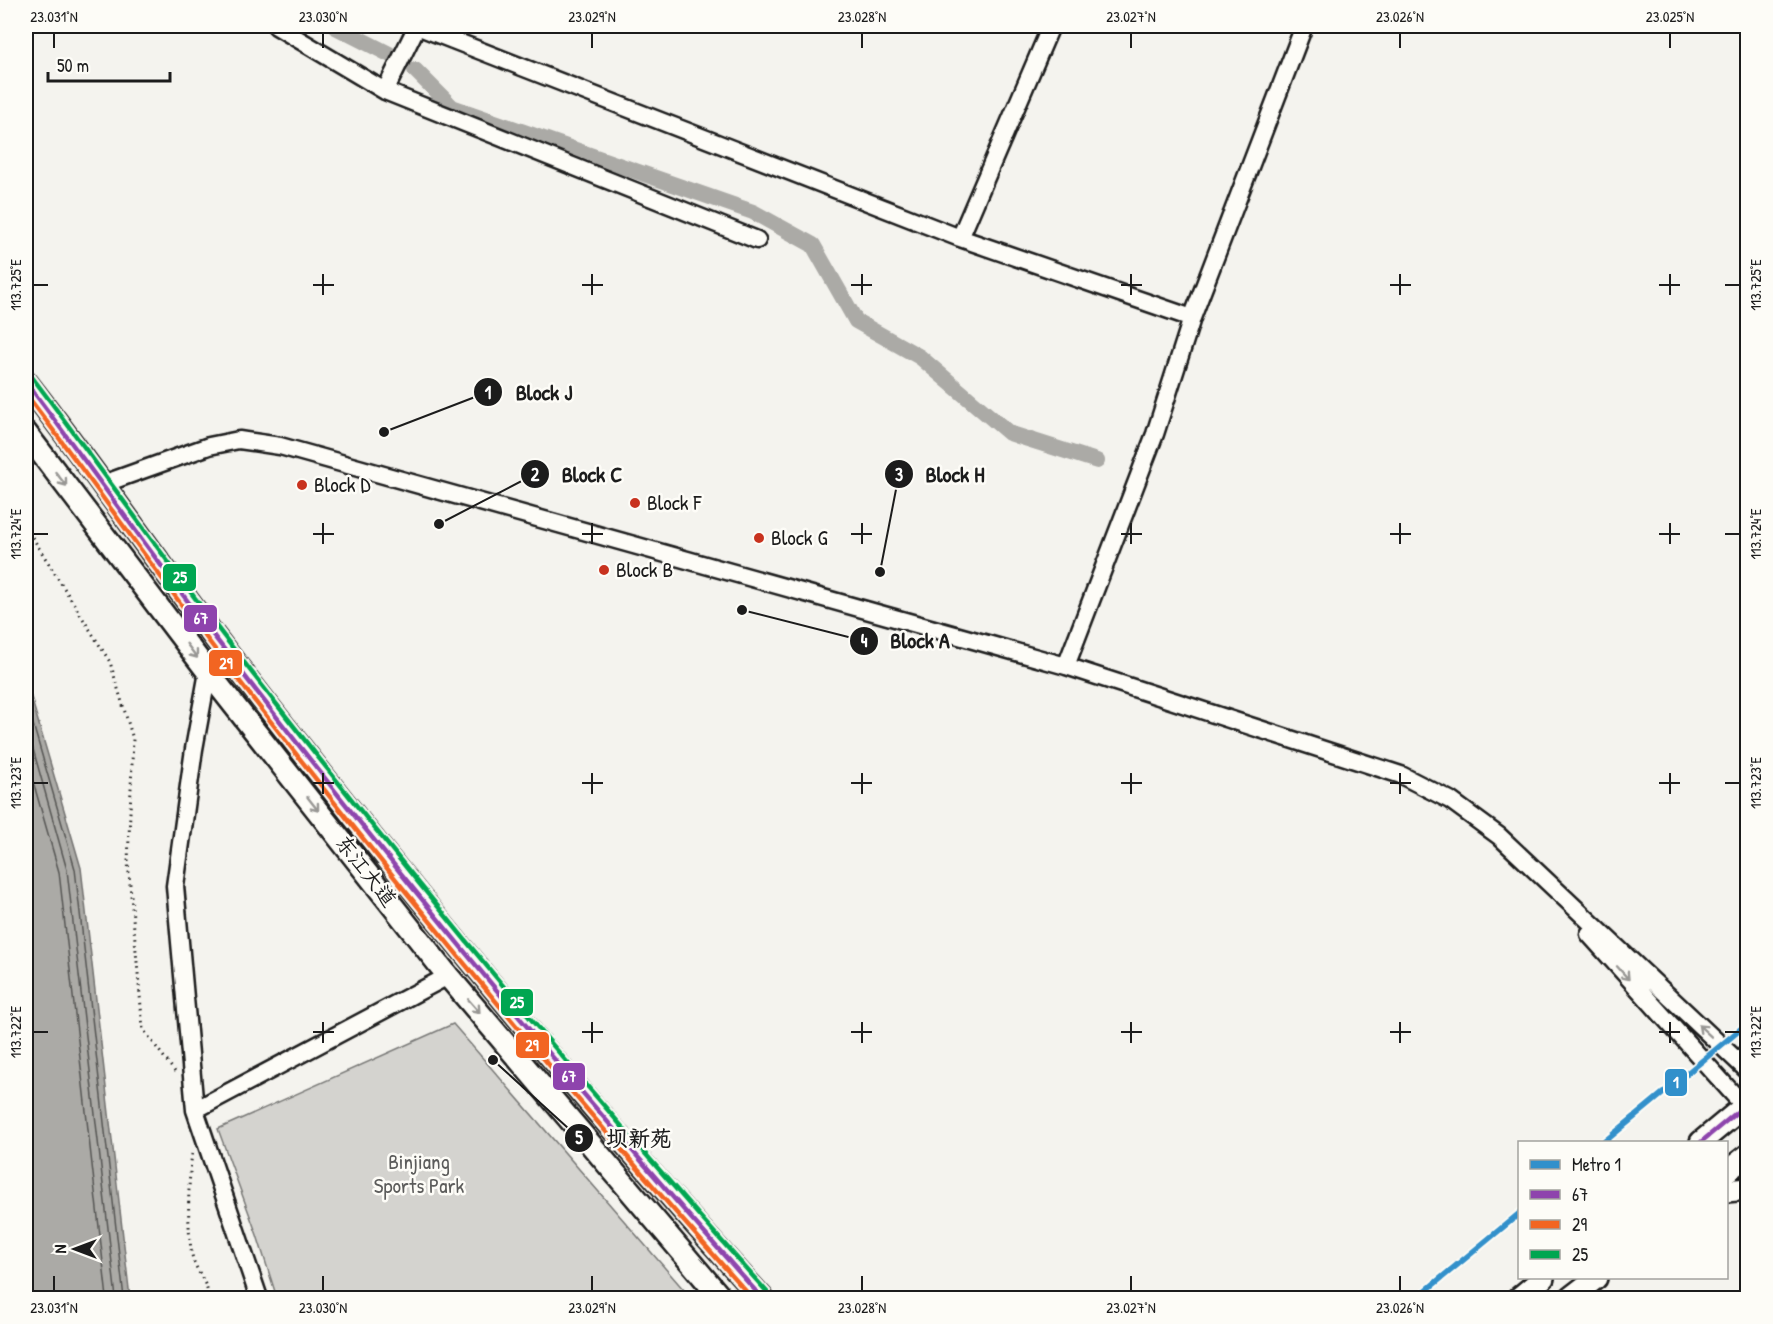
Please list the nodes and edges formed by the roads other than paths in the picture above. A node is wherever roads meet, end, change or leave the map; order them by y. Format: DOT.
graph roads {
  1 [pos="276,26"];
  2 [pos="1051,26"];
  3 [pos="1304,26"];
  4 [pos="385,91"];
  5 [pos="960,238"];
  6 [pos="757,240"];
  7 [pos="1192,318"];
  8 [pos="26,382"];
  9 [pos="26,433"];
  10 [pos="103,484"];
  11 [pos="1066,666"];
  12 [pos="208,672"];
  13 [pos="1499,836"];
  14 [pos="448,976"];
  15 [pos="1748,1071"];
  16 [pos="1746,1106"];
  17 [pos="195,1110"];
  18 [pos="1703,1141"];
  19 [pos="1748,1155"];
  20 [pos="1728,1170"];
  21 [pos="1748,1189"];
  22 [pos="1728,1191"];
  23 [pos="1542,1279"];
  24 [pos="1595,1279"];
  25 [pos="259,1299"];
  26 [pos="721,1299"];
  27 [pos="762,1299"];
  28 [pos="1519,1299"];
  29 [pos="1570,1299"];
  1 -- 4 [label="street"];
  2 -- 5 [label="street"];
  3 -- 7 [label="street"];
  4 -- 5 [label="street"];
  4 -- 6 [label="street"];
  5 -- 7 [label="street"];
  7 -- 11 [label="street"];
  8 -- 10 [label="main road, 东江大道"];
  9 -- 12 [label="main road, 东江大道, one-way"];
  10 -- 11 [label="street"];
  10 -- 27 [label="main road, 东江大道"];
  11 -- 13 [label="street"];
  12 -- 14 [label="main road, 东江大道, one-way"];
  12 -- 17 [label="street"];
  15 -- 13 [label="street, one-way"];
  13 -- 16 [label="street, one-way"];
  14 -- 17 [label="street"];
  14 -- 26 [label="main road, 东江大道, one-way"];
  16 -- 18 [label="main road"];
  17 -- 25 [label="street"];
  19 -- 20 [label="main road"];
  21 -- 22 [label="main road"];
  23 -- 28 [label="main road"];
  24 -- 29 [label="main road"];
}
